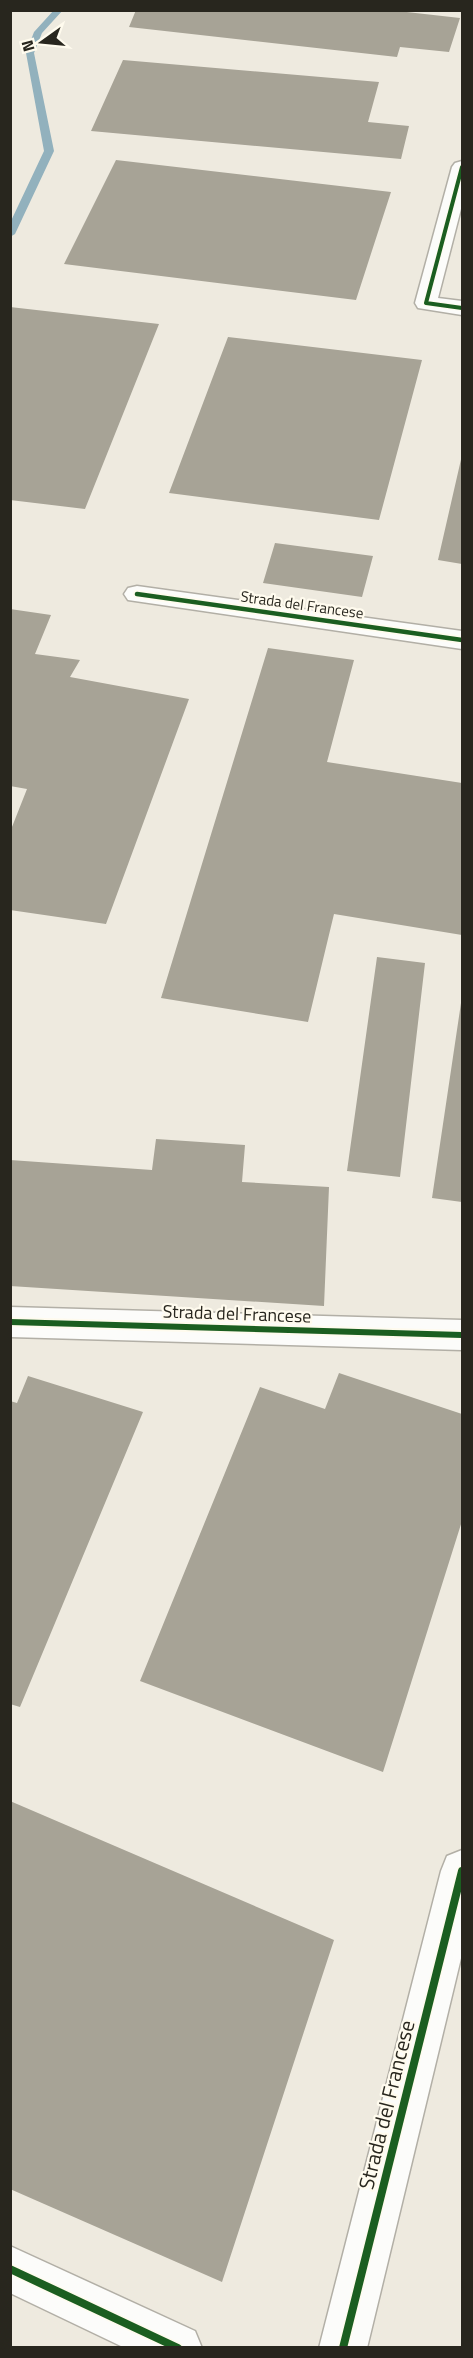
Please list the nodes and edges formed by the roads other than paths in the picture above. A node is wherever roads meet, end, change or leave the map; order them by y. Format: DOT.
graph roads {
  1 [pos="462,167"];
  2 [pos="462,308"];
  3 [pos="137,594"];
  4 [pos="462,640"];
  5 [pos="10,1322"];
  6 [pos="462,1335"];
  7 [pos="462,1871"];
  8 [pos="10,2269"];
  9 [pos="178,2348"];
  10 [pos="343,2348"];
  1 -- 2 [label="street"];
  3 -- 4 [label="street, Strada del Francese"];
  5 -- 6 [label="street, Strada del Francese"];
  7 -- 10 [label="street, Strada del Francese"];
  8 -- 9 [label="street"];
}
